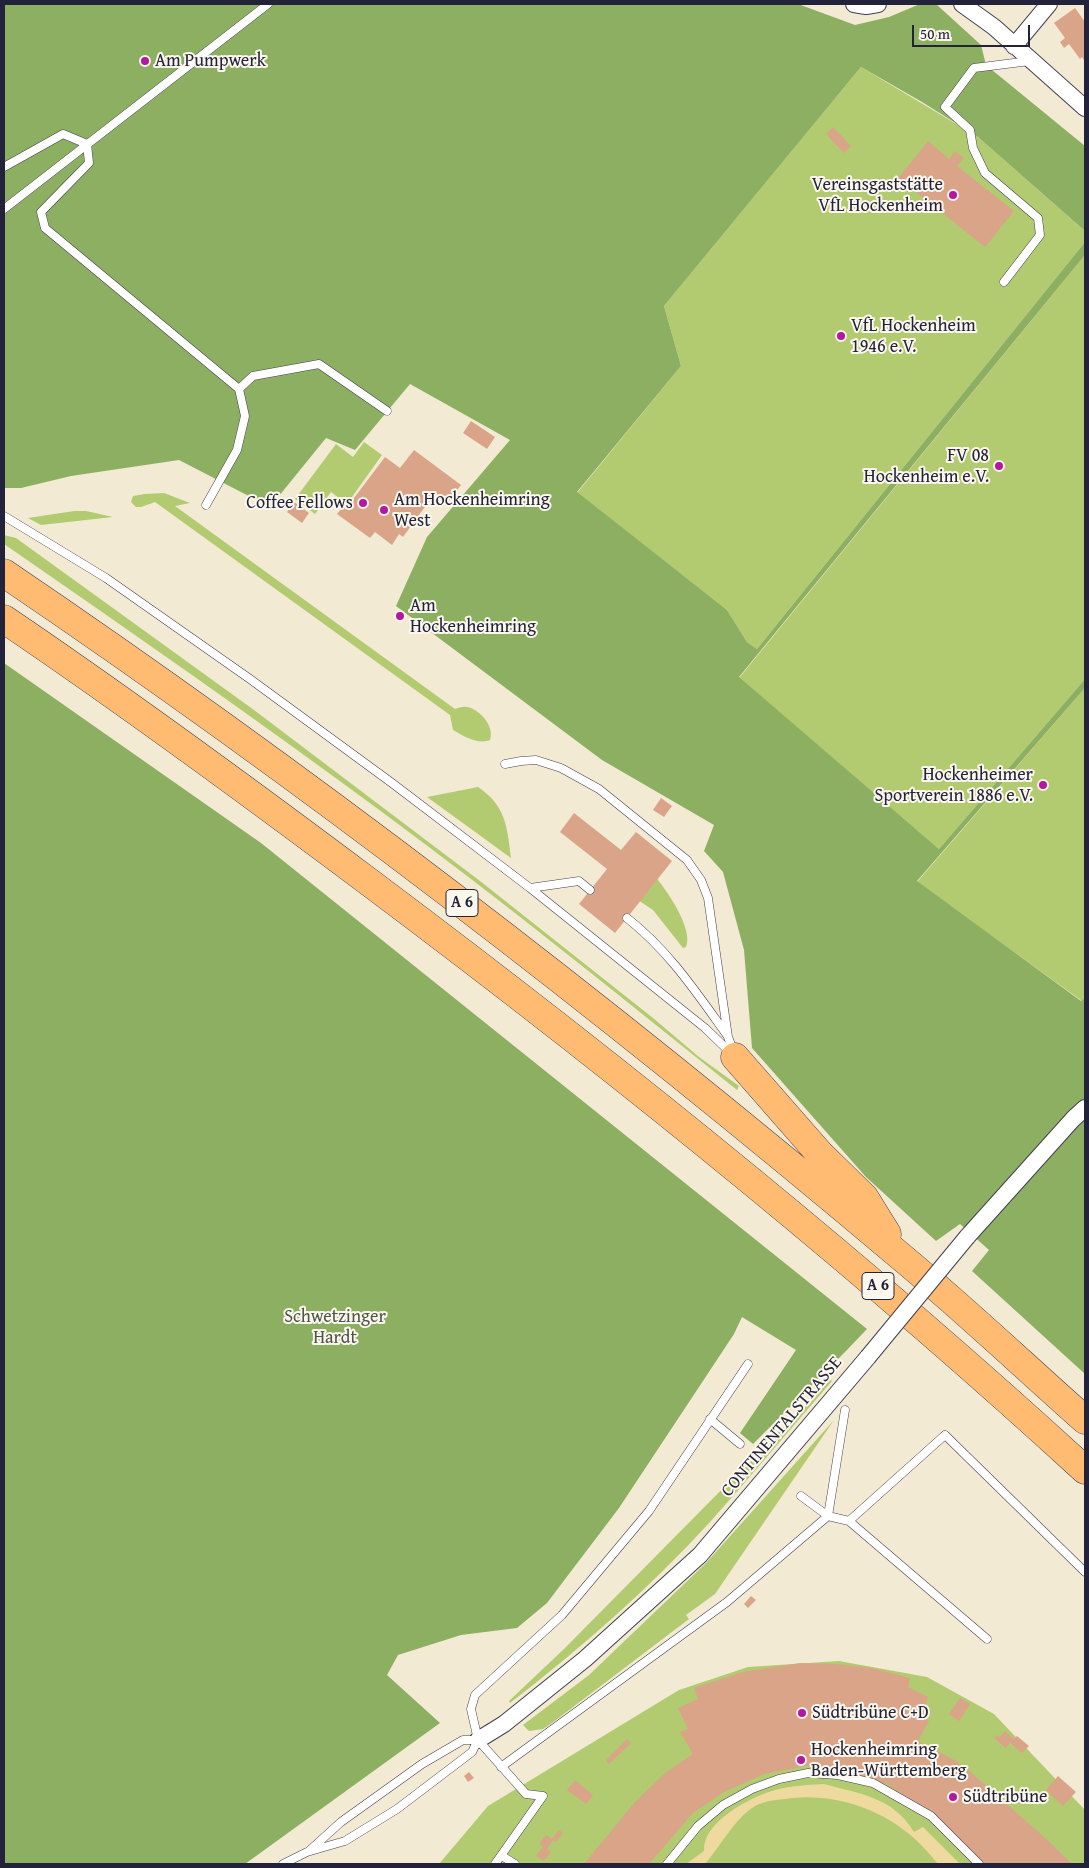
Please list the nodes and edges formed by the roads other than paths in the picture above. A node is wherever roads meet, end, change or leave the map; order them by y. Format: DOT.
graph roads {
  1 [pos="268,4"];
  2 [pos="854,4"];
  3 [pos="878,4"];
  4 [pos="962,4"];
  5 [pos="1048,4"];
  6 [pos="1014,46"];
  7 [pos="1031,61"];
  8 [pos="1085,108"];
  9 [pos="88,144"];
  10 [pos="4,168"];
  11 [pos="4,209"];
  12 [pos="1004,282"];
  13 [pos="239,389"];
  14 [pos="388,411"];
  15 [pos="206,505"];
  16 [pos="4,516"];
  17 [pos="4,573"];
  18 [pos="4,619"];
  19 [pos="505,764"];
  20 [pos="530,888"];
  21 [pos="590,890"];
  22 [pos="627,918"];
  23 [pos="732,1047"];
  24 [pos="1085,1108"];
  25 [pos="902,1257"];
  26 [pos="748,1364"];
  27 [pos="846,1410"];
  28 [pos="710,1419"];
  29 [pos="1085,1420"];
  30 [pos="740,1444"];
  31 [pos="1085,1470"];
  32 [pos="801,1496"];
  33 [pos="828,1516"];
  34 [pos="849,1521"];
  35 [pos="1085,1572"];
  36 [pos="987,1639"];
  37 [pos="478,1740"];
  38 [pos="501,1767"];
  39 [pos="307,1852"];
  40 [pos="502,1856"];
  41 [pos="283,1864"];
  42 [pos="495,1864"];
  43 [pos="515,1864"];
  44 [pos="666,1864"];
  45 [pos="979,1864"];
  1 -- 9 [label="lane"];
  2 -- 3 [label="street"];
  4 -- 6 [label="street"];
  5 -- 6 [label="street"];
  6 -- 7 [label="street"];
  7 -- 8 [label="street"];
  7 -- 12 [label="lane"];
  9 -- 10 [label="lane"];
  9 -- 11 [label="lane"];
  9 -- 13 [label="lane"];
  13 -- 14 [label="lane"];
  13 -- 15 [label="lane"];
  16 -- 20 [label="lane"];
  17 -- 25 [label="highway, A 6"];
  18 -- 31 [label="highway, A 6"];
  19 -- 23 [label="lane"];
  20 -- 21 [label="lane"];
  20 -- 23 [label="lane"];
  22 -- 23 [label="lane"];
  23 -- 25 [label="highway"];
  24 -- 37 [label="street, CONTINENTALSTRASSE, bridge"];
  25 -- 29 [label="highway, A 6"];
  26 -- 28 [label="lane"];
  27 -- 33 [label="lane"];
  28 -- 30 [label="lane"];
  28 -- 37 [label="lane"];
  32 -- 33 [label="lane"];
  33 -- 34 [label="lane"];
  33 -- 38 [label="lane"];
  34 -- 35 [label="lane"];
  34 -- 36 [label="lane"];
  37 -- 38 [label="lane"];
  37 -- 39 [label="lane"];
  37 -- 39 [label="lane"];
  38 -- 40 [label="lane"];
  39 -- 41 [label="lane"];
  40 -- 42 [label="lane"];
  40 -- 43 [label="lane"];
  44 -- 45 [label="lane"];
}
